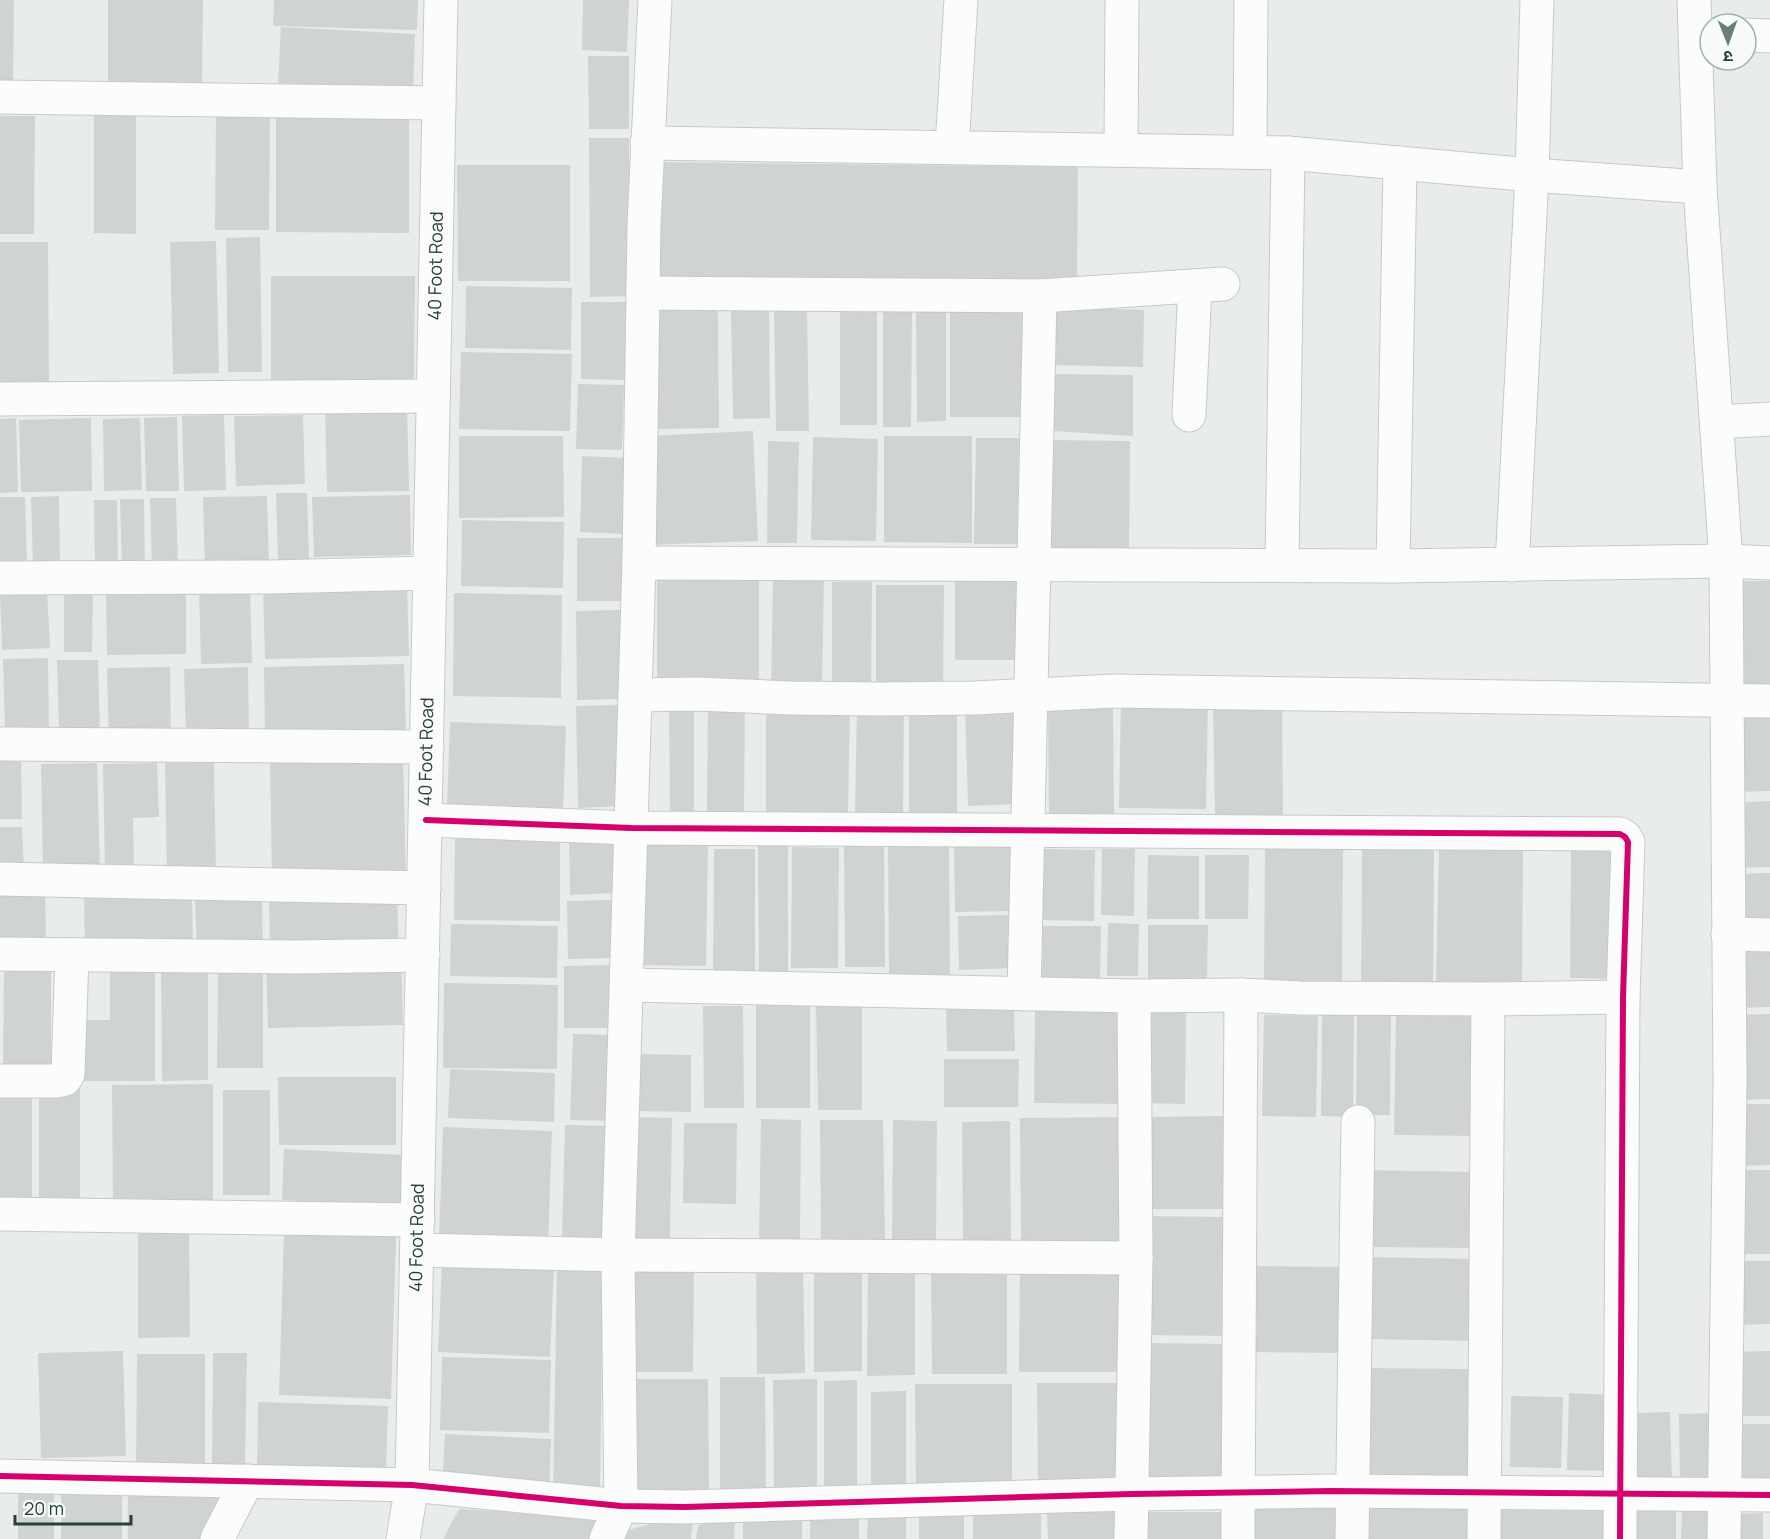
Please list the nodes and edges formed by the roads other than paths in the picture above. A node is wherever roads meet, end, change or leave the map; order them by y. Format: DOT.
graph roads {
  1 [pos="441,0"];
  2 [pos="654,0"];
  3 [pos="960,0"];
  4 [pos="1122,0"];
  5 [pos="1251,0"];
  6 [pos="1538,0"];
  7 [pos="1694,0"];
  8 [pos="1698,15"];
  9 [pos="1702,72"];
  10 [pos="0,97"];
  11 [pos="439,103"];
  12 [pos="647,143"];
  13 [pos="952,147"];
  14 [pos="1121,150"];
  15 [pos="1250,152"];
  16 [pos="1288,153"];
  17 [pos="1400,163"];
  18 [pos="1533,175"];
  19 [pos="1700,187"];
  20 [pos="643,294"];
  21 [pos="1040,296"];
  22 [pos="433,396"];
  23 [pos="0,399"];
  24 [pos="1189,415"];
  25 [pos="1770,419"];
  26 [pos="1718,422"];
  27 [pos="1726,561"];
  28 [pos="639,562"];
  29 [pos="1770,563"];
  30 [pos="1034,564"];
  31 [pos="1282,565"];
  32 [pos="1512,565"];
  33 [pos="1393,566"];
  34 [pos="430,573"];
  35 [pos="0,578"];
  36 [pos="635,695"];
  37 [pos="1031,695"];
  38 [pos="1770,700"];
  39 [pos="1727,701"];
  40 [pos="0,744"];
  41 [pos="427,747"];
  42 [pos="426,820"];
  43 [pos="631,828"];
  44 [pos="1028,831"];
  45 [pos="0,879"];
  46 [pos="424,888"];
  47 [pos="1728,934"];
  48 [pos="1770,935"];
  49 [pos="0,954"];
  50 [pos="72,955"];
  51 [pos="423,955"];
  52 [pos="627,985"];
  53 [pos="1024,994"];
  54 [pos="1240,995"];
  55 [pos="1134,996"];
  56 [pos="1623,997"];
  57 [pos="1488,999"];
  58 [pos="0,1081"];
  59 [pos="1358,1122"];
  60 [pos="0,1214"];
  61 [pos="418,1235"];
  62 [pos="618,1255"];
  63 [pos="1136,1258"];
  64 [pos="0,1476"];
  65 [pos="247,1481"];
  66 [pos="412,1485"];
  67 [pos="1352,1491"];
  68 [pos="1484,1492"];
  69 [pos="1238,1493"];
  70 [pos="1619,1493"];
  71 [pos="1725,1493"];
  72 [pos="1131,1494"];
  73 [pos="1770,1495"];
  74 [pos="621,1506"];
  75 [pos="217,1539"];
  76 [pos="403,1539"];
  77 [pos="606,1539"];
  78 [pos="1131,1539"];
  79 [pos="1238,1539"];
  80 [pos="1352,1539"];
  81 [pos="1484,1539"];
  82 [pos="1620,1539"];
  83 [pos="1724,1539"];
  1 -- 11 [label="street, 40 Foot Road"];
  2 -- 12 [label="street"];
  3 -- 13 [label="street"];
  4 -- 14 [label="street"];
  5 -- 15 [label="street"];
  6 -- 18 [label="street"];
  7 -- 8 [label="street"];
  9 -- 19 [label="street"];
  10 -- 11 [label="street"];
  11 -- 22 [label="street, 40 Foot Road"];
  12 -- 13 [label="street"];
  12 -- 20 [label="street"];
  13 -- 14 [label="street"];
  14 -- 15 [label="street"];
  15 -- 16 [label="street"];
  16 -- 17 [label="street"];
  16 -- 31 [label="street"];
  17 -- 18 [label="street"];
  17 -- 33 [label="street"];
  18 -- 19 [label="street"];
  18 -- 32 [label="street"];
  19 -- 26 [label="street"];
  20 -- 21 [label="street"];
  20 -- 28 [label="street"];
  21 -- 24 [label="street"];
  21 -- 30 [label="street"];
  22 -- 23 [label="street"];
  22 -- 34 [label="street, 40 Foot Road"];
  25 -- 26 [label="street"];
  26 -- 27 [label="street"];
  27 -- 29 [label="street"];
  27 -- 32 [label="street"];
  27 -- 39 [label="street"];
  28 -- 30 [label="street"];
  28 -- 36 [label="street"];
  30 -- 31 [label="street"];
  30 -- 37 [label="street"];
  31 -- 33 [label="street"];
  32 -- 33 [label="street"];
  34 -- 35 [label="street"];
  34 -- 41 [label="street, 40 Foot Road"];
  36 -- 37 [label="street"];
  36 -- 43 [label="street"];
  37 -- 39 [label="street"];
  37 -- 44 [label="street"];
  38 -- 39 [label="street"];
  39 -- 47 [label="street"];
  40 -- 41 [label="street"];
  41 -- 42 [label="street, 40 Foot Road"];
  42 -- 43 [label="street"];
  42 -- 46 [label="street, 40 Foot Road"];
  43 -- 44 [label="street"];
  43 -- 52 [label="street"];
  44 -- 53 [label="street"];
  44 -- 56 [label="street"];
  45 -- 46 [label="street"];
  46 -- 51 [label="street, 40 Foot Road"];
  47 -- 48 [label="street"];
  47 -- 71 [label="street"];
  49 -- 50 [label="street"];
  50 -- 51 [label="street"];
  50 -- 58 [label="street"];
  51 -- 61 [label="street, 40 Foot Road"];
  52 -- 53 [label="street"];
  52 -- 62 [label="street"];
  53 -- 55 [label="street"];
  54 -- 55 [label="street"];
  54 -- 57 [label="street"];
  54 -- 69 [label="street"];
  55 -- 63 [label="street"];
  56 -- 57 [label="street"];
  56 -- 70 [label="street"];
  57 -- 68 [label="street"];
  59 -- 67 [label="street"];
  60 -- 61 [label="street"];
  61 -- 62 [label="street"];
  61 -- 66 [label="street, 40 Foot Road"];
  62 -- 63 [label="street"];
  62 -- 74 [label="street"];
  63 -- 72 [label="street"];
  64 -- 65 [label="street"];
  65 -- 66 [label="street"];
  65 -- 75 [label="street"];
  66 -- 74 [label="street"];
  66 -- 76 [label="street, 40 Foot Road"];
  67 -- 68 [label="street"];
  67 -- 69 [label="street"];
  67 -- 80 [label="street"];
  68 -- 70 [label="street"];
  68 -- 81 [label="street"];
  69 -- 72 [label="street"];
  69 -- 79 [label="street"];
  70 -- 71 [label="street"];
  70 -- 82 [label="street"];
  71 -- 73 [label="street"];
  71 -- 83 [label="street"];
  72 -- 74 [label="street"];
  72 -- 78 [label="street"];
  74 -- 77 [label="street"];
}
